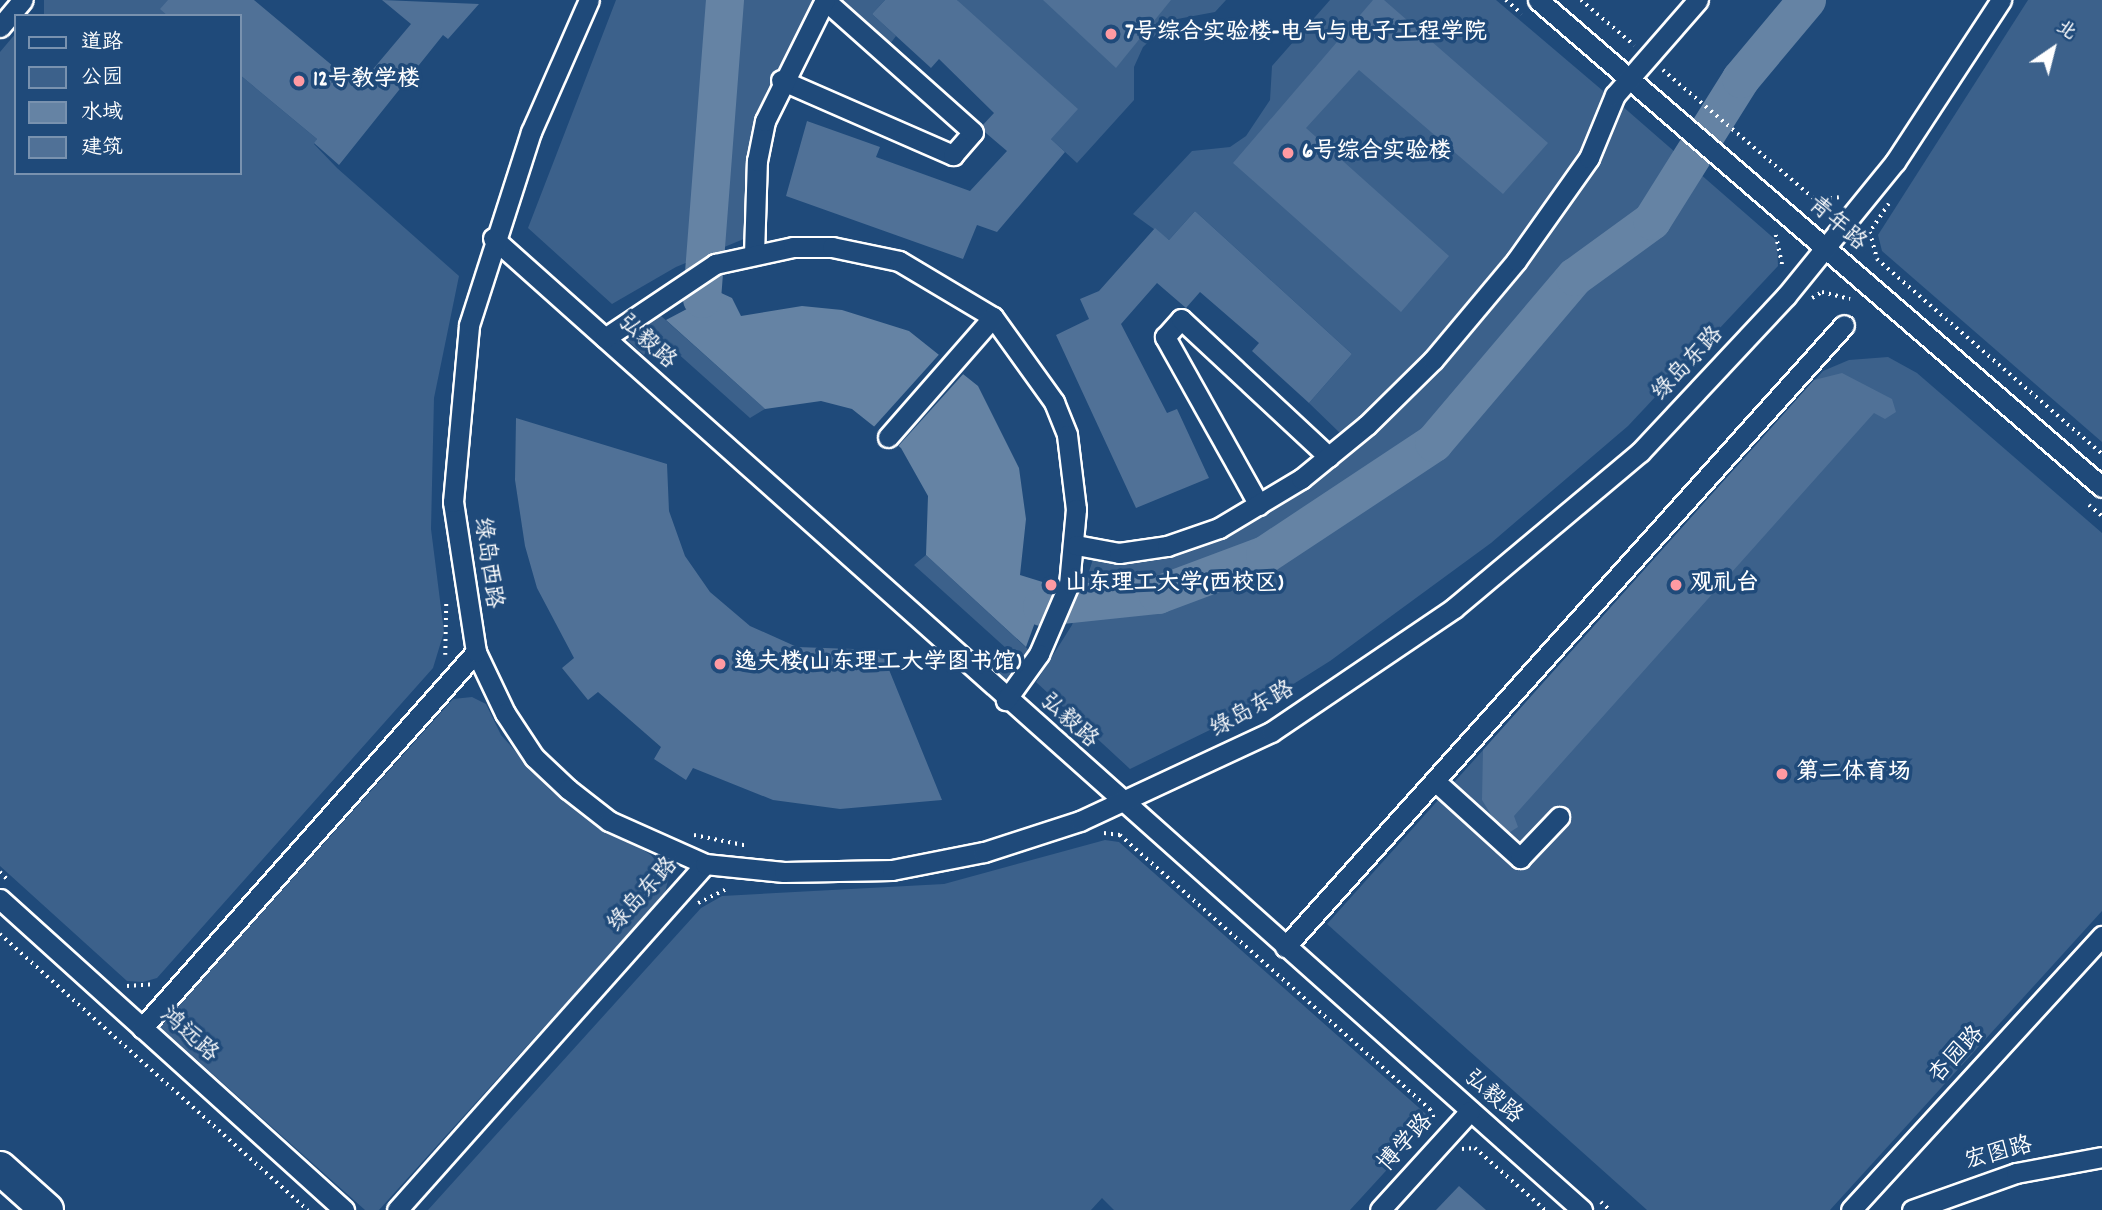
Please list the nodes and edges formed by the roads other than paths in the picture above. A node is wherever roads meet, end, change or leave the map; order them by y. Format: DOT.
graph roads {
  1 [pos="23,0"];
  2 [pos="589,0"];
  3 [pos="825,0"];
  4 [pos="1538,0"];
  5 [pos="1698,0"];
  6 [pos="2001,0"];
  7 [pos="0,27"];
  8 [pos="1628,78"];
  9 [pos="781,80"];
  10 [pos="493,238"];
  11 [pos="1826,249"];
  12 [pos="754,254"];
  13 [pos="993,317"];
  14 [pos="1844,326"];
  15 [pos="605,338"];
  16 [pos="888,438"];
  17 [pos="1329,457"];
  18 [pos="2102,487"];
  19 [pos="1259,505"];
  20 [pos="1076,545"];
  21 [pos="476,652"];
  22 [pos="1006,700"];
  23 [pos="1435,781"];
  24 [pos="1121,803"];
  25 [pos="1559,817"];
  26 [pos="705,864"];
  27 [pos="0,899"];
  28 [pos="2102,936"];
  29 [pos="1285,947"];
  30 [pos="142,1028"];
  31 [pos="1470,1111"];
  32 [pos="2102,1157"];
  33 [pos="0,1168"];
  34 [pos="1585,1201"];
  35 [pos="47,1210"];
  36 [pos="344,1210"];
  37 [pos="397,1210"];
  38 [pos="1380,1210"];
  39 [pos="1850,1210"];
  40 [pos="1912,1210"];
  1 -- 7 [label="street"];
  2 -- 10 [label="street, 绿岛西路"];
  3 -- 9 [label="street"];
  3 -- 9 [label="street"];
  4 -- 8 [label="street, 青年路"];
  5 -- 8 [label="street"];
  6 -- 11 [label="street, 绿岛东路"];
  8 -- 11 [label="street, 青年路"];
  8 -- 17 [label="street"];
  9 -- 12 [label="street"];
  10 -- 15 [label="street, 弘毅路"];
  10 -- 21 [label="street, 绿岛西路"];
  11 -- 18 [label="street, 青年路"];
  11 -- 24 [label="street, 绿岛东路"];
  12 -- 13 [label="street"];
  12 -- 15 [label="street"];
  13 -- 16 [label="street"];
  13 -- 20 [label="street"];
  14 -- 23 [label="street"];
  15 -- 22 [label="street, 弘毅路"];
  17 -- 19 [label="street"];
  17 -- 19 [label="street"];
  19 -- 20 [label="street"];
  20 -- 22 [label="street"];
  21 -- 26 [label="street, 绿岛西路"];
  21 -- 30 [label="street"];
  22 -- 24 [label="street, 弘毅路"];
  23 -- 25 [label="street"];
  23 -- 29 [label="street"];
  24 -- 26 [label="street, 绿岛东路"];
  24 -- 29 [label="street, 弘毅路"];
  26 -- 37 [label="street, 绿岛东路"];
  27 -- 30 [label="street, 鸿远路"];
  28 -- 39 [label="street, 杏园路"];
  29 -- 31 [label="street, 弘毅路"];
  30 -- 36 [label="street, 鸿远路"];
  31 -- 34 [label="street, 弘毅路"];
  31 -- 38 [label="street, 博学路"];
  32 -- 40 [label="street, 宏图路"];
  33 -- 35 [label="main road"];
}
